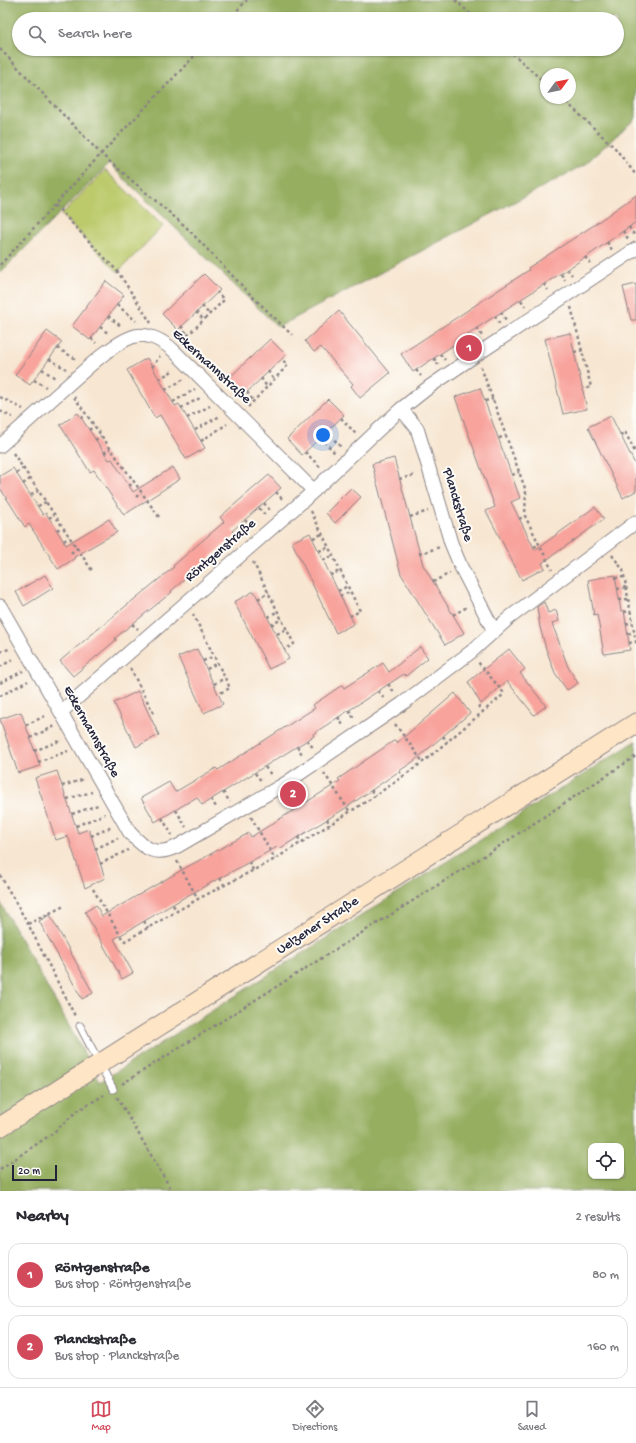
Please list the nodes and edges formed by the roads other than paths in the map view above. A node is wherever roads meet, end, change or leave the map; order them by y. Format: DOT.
graph roads {
  1 [pos="636,249"];
  2 [pos="402,410"];
  3 [pos="2,444"];
  4 [pos="310,495"];
  5 [pos="636,522"];
  6 [pos="0,606"];
  7 [pos="494,631"];
  8 [pos="62,714"];
  9 [pos="636,723"];
  10 [pos="80,1026"];
  11 [pos="100,1064"];
  12 [pos="113,1089"];
  13 [pos="0,1127"];
  1 -- 2 [label="street, Röntgenstraße"];
  2 -- 4 [label="street, Röntgenstraße"];
  2 -- 7 [label="street, Planckstraße"];
  3 -- 4 [label="street, Eckermannstraße"];
  4 -- 8 [label="street, Röntgenstraße"];
  5 -- 7 [label="street"];
  6 -- 8 [label="street, Eckermannstraße"];
  7 -- 8 [label="street, Eckermannstraße"];
  9 -- 11 [label="main road, Uelzener Straße"];
  10 -- 11 [label="lane"];
  11 -- 12 [label="lane"];
  11 -- 13 [label="main road, Uelzener Straße"];
}
